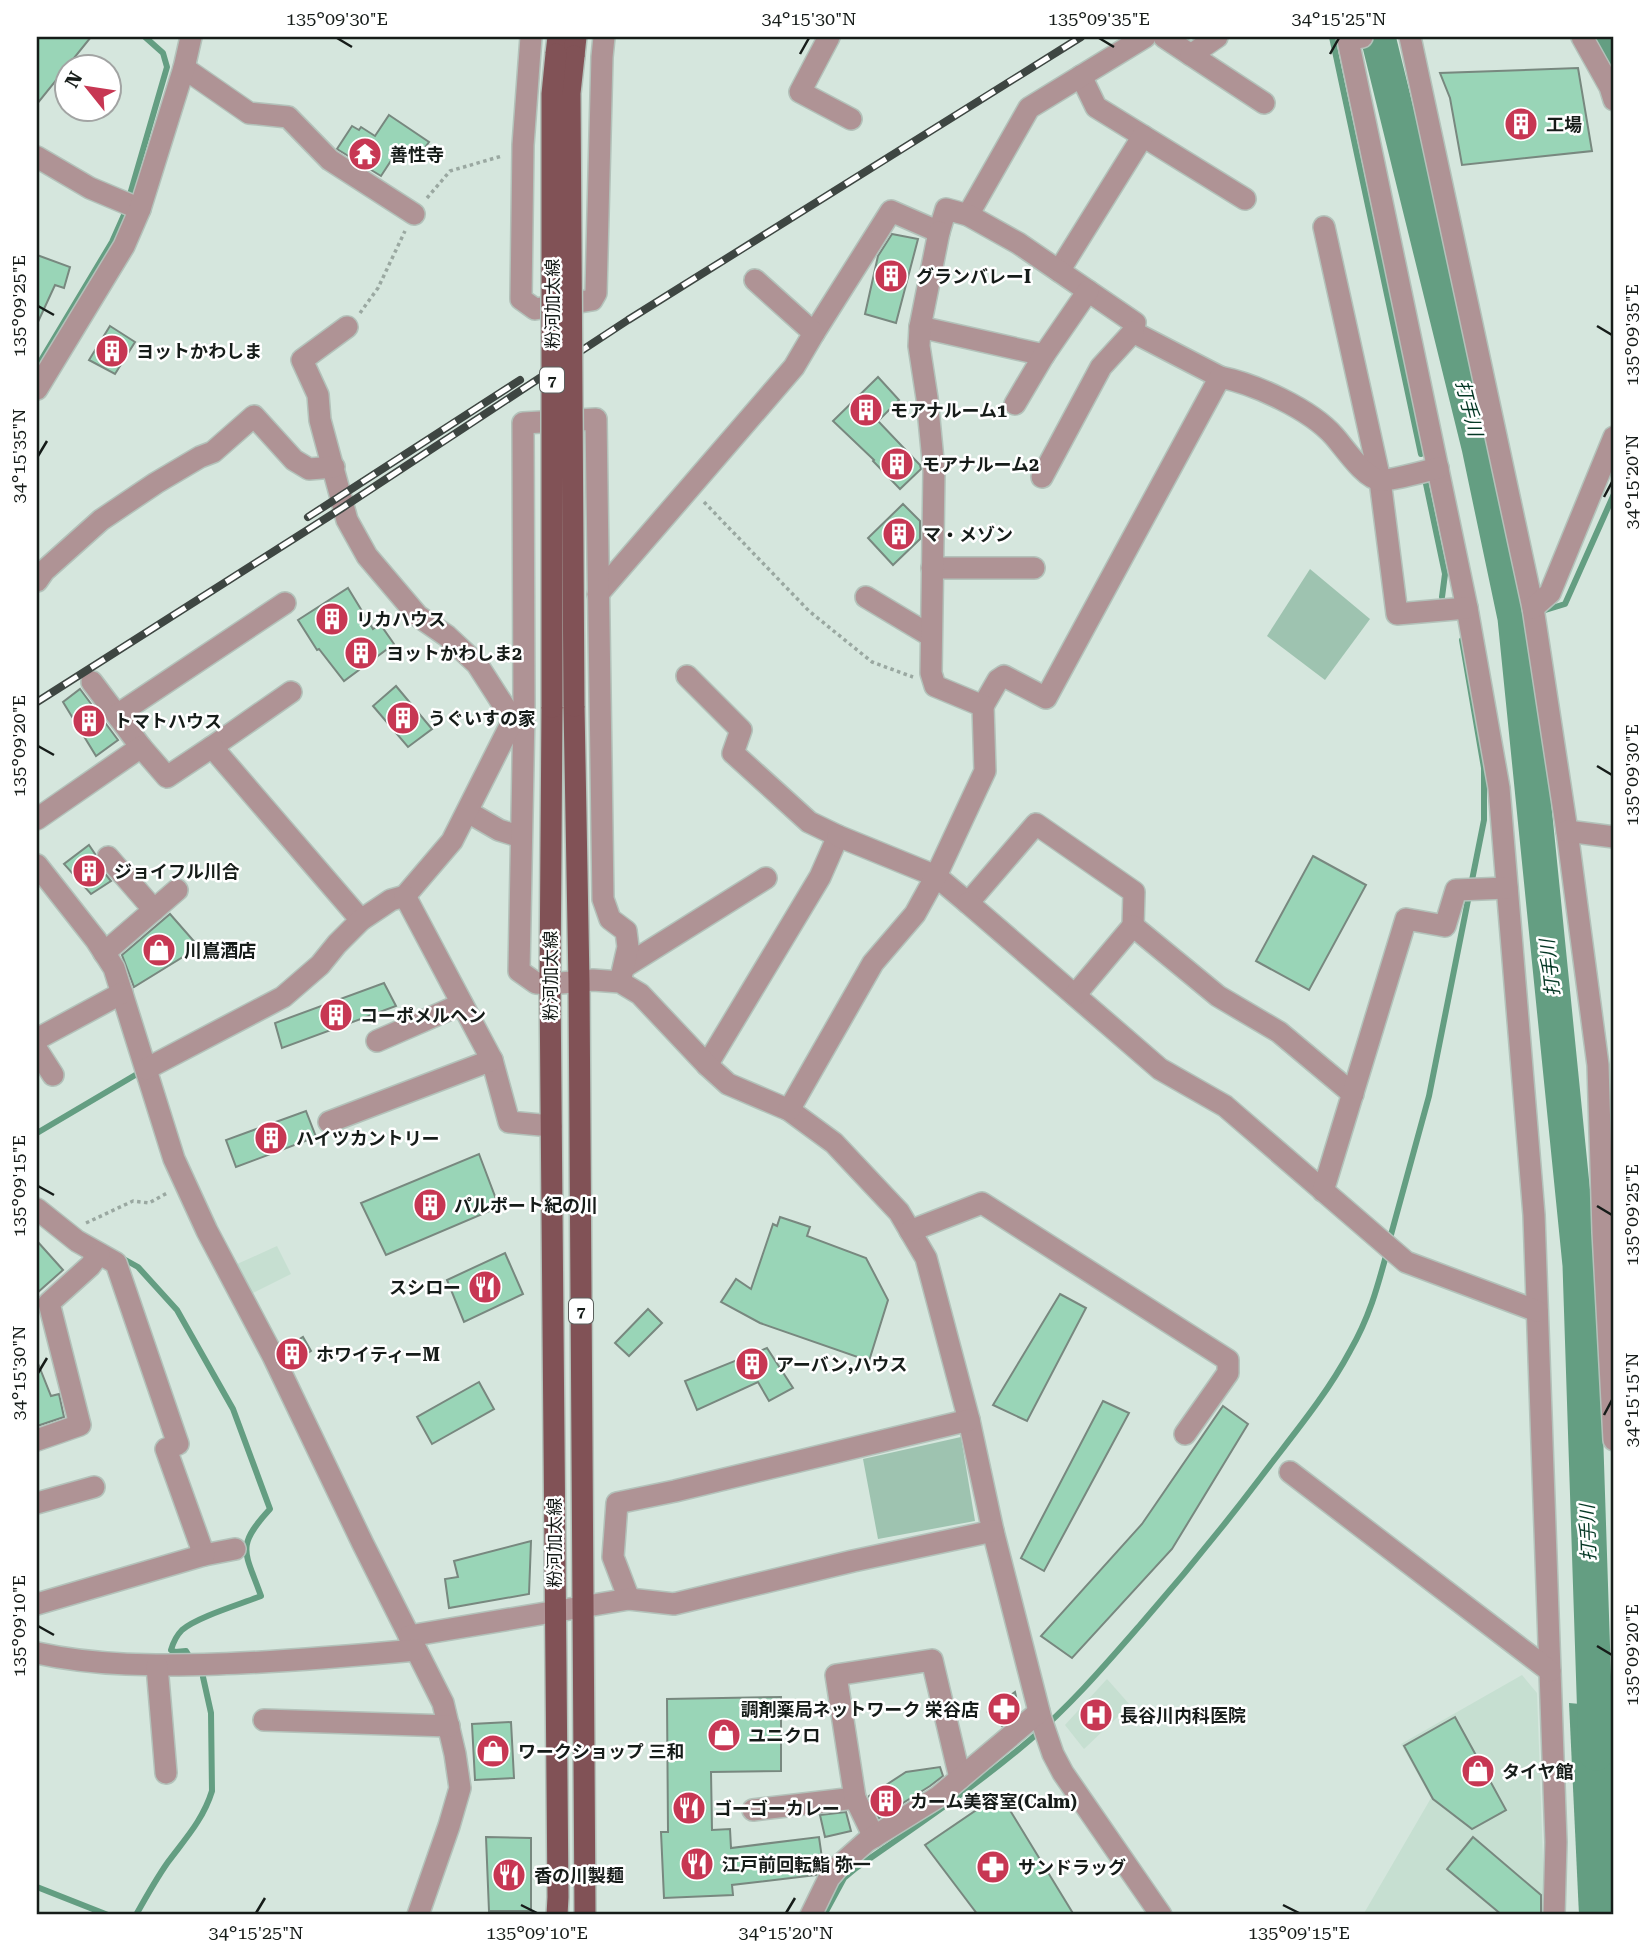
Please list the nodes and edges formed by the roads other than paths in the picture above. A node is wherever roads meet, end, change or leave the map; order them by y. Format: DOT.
graph roads {
  1 [pos="191,37"];
  2 [pos="531,37"];
  3 [pos="604,37"];
  4 [pos="829,37"];
  5 [pos="1144,37"];
  6 [pos="1164,37"];
  7 [pos="1217,37"];
  8 [pos="1410,37"];
  9 [pos="1582,37"];
  10 [pos="1355,38"];
  11 [pos="566,46"];
  12 [pos="1191,55"];
  13 [pos="184,68"];
  14 [pos="1081,76"];
  15 [pos="1614,100"];
  16 [pos="1264,103"];
  17 [pos="851,120"];
  18 [pos="1143,136"];
  19 [pos="37,157"];
  20 [pos="1245,199"];
  21 [pos="133,206"];
  22 [pos="414,214"];
  23 [pos="968,215"];
  24 [pos="1324,227"];
  25 [pos="939,232"];
  26 [pos="1059,271"];
  27 [pos="755,280"];
  28 [pos="1088,291"];
  29 [pos="347,327"];
  30 [pos="920,327"];
  31 [pos="1133,332"];
  32 [pos="814,333"];
  33 [pos="1044,355"];
  34 [pos="1220,377"];
  35 [pos="37,389"];
  36 [pos="1015,404"];
  37 [pos="1614,437"];
  38 [pos="334,467"];
  39 [pos="1438,468"];
  40 [pos="1042,477"];
  41 [pos="1380,480"];
  42 [pos="1034,568"];
  43 [pos="932,569"];
  44 [pos="37,581"];
  45 [pos="598,593"];
  46 [pos="866,597"];
  47 [pos="285,603"];
  48 [pos="1468,608"];
  49 [pos="1534,608"];
  50 [pos="931,636"];
  51 [pos="687,676"];
  52 [pos="92,682"];
  53 [pos="291,692"];
  54 [pos="983,706"];
  55 [pos="117,715"];
  56 [pos="518,716"];
  57 [pos="141,747"];
  58 [pos="212,747"];
  59 [pos="468,812"];
  60 [pos="37,819"];
  61 [pos="1567,831"];
  62 [pos="838,836"];
  63 [pos="1614,836"];
  64 [pos="521,837"];
  65 [pos="108,857"];
  66 [pos="37,866"];
  67 [pos="936,876"];
  68 [pos="766,878"];
  69 [pos="1507,888"];
  70 [pos="177,890"];
  71 [pos="405,896"];
  72 [pos="968,903"];
  73 [pos="154,910"];
  74 [pos="361,920"];
  75 [pos="1133,926"];
  76 [pos="104,953"];
  77 [pos="622,974"];
  78 [pos="579,982"];
  79 [pos="550,984"];
  80 [pos="122,993"];
  81 [pos="1074,995"];
  82 [pos="462,1004"];
  83 [pos="37,1039"];
  84 [pos="377,1041"];
  85 [pos="37,1049"];
  86 [pos="492,1060"];
  87 [pos="707,1065"];
  88 [pos="146,1069"];
  89 [pos="53,1075"];
  90 [pos="1353,1094"];
  91 [pos="789,1110"];
  92 [pos="329,1122"];
  93 [pos="551,1126"];
  94 [pos="1323,1191"];
  95 [pos="37,1209"];
  96 [pos="910,1231"];
  97 [pos="99,1254"];
  98 [pos="1537,1311"];
  99 [pos="970,1420"];
  100 [pos="1185,1434"];
  101 [pos="37,1440"];
  102 [pos="1614,1440"];
  103 [pos="1290,1472"];
  104 [pos="94,1487"];
  105 [pos="37,1503"];
  106 [pos="993,1531"];
  107 [pos="234,1549"];
  108 [pos="204,1555"];
  109 [pos="629,1599"];
  110 [pos="37,1604"];
  111 [pos="583,1606"];
  112 [pos="555,1610"];
  113 [pos="412,1643"];
  114 [pos="37,1653"];
  115 [pos="157,1666"];
  116 [pos="1550,1671"];
  117 [pos="264,1720"];
  118 [pos="1042,1721"];
  119 [pos="449,1726"];
  120 [pos="166,1773"];
  121 [pos="961,1778"];
  122 [pos="855,1798"];
  123 [pos="753,1810"];
  124 [pos="874,1837"];
  125 [pos="418,1915"];
  126 [pos="557,1915"];
  127 [pos="585,1915"];
  128 [pos="811,1915"];
  129 [pos="1161,1915"];
  130 [pos="1554,1915"];
  1 -- 13 [label="street"];
  2 -- 3 [label="street"];
  4 -- 17 [label="street"];
  5 -- 14 [label="street"];
  6 -- 12 [label="street"];
  7 -- 12 [label="street"];
  8 -- 49 [label="street"];
  9 -- 15 [label="street"];
  10 -- 39 [label="street"];
  11 -- 78 [label="main road, 粉河加太線 / 7, bridge"];
  11 -- 79 [label="main road, 粉河加太線 / 7, bridge"];
  12 -- 16 [label="street"];
  13 -- 21 [label="street"];
  13 -- 22 [label="street"];
  14 -- 18 [label="street"];
  14 -- 23 [label="street"];
  18 -- 20 [label="street"];
  18 -- 26 [label="street"];
  19 -- 21 [label="street"];
  21 -- 35 [label="street"];
  23 -- 25 [label="street"];
  23 -- 26 [label="street"];
  24 -- 41 [label="street"];
  25 -- 30 [label="street"];
  25 -- 32 [label="street"];
  26 -- 28 [label="street"];
  27 -- 32 [label="street"];
  28 -- 31 [label="street"];
  28 -- 33 [label="street"];
  29 -- 38 [label="street"];
  30 -- 33 [label="street"];
  30 -- 43 [label="street"];
  31 -- 34 [label="street"];
  31 -- 40 [label="street"];
  32 -- 45 [label="street"];
  33 -- 36 [label="street"];
  34 -- 41 [label="street"];
  34 -- 54 [label="street"];
  37 -- 49 [label="street"];
  38 -- 44 [label="street"];
  38 -- 56 [label="street"];
  39 -- 41 [label="street"];
  39 -- 48 [label="street"];
  41 -- 48 [label="street"];
  42 -- 43 [label="street"];
  43 -- 50 [label="street"];
  45 -- 56 [label="street"];
  45 -- 77 [label="street"];
  46 -- 50 [label="street"];
  47 -- 55 [label="street"];
  48 -- 69 [label="street"];
  49 -- 61 [label="street"];
  50 -- 54 [label="street"];
  51 -- 62 [label="street"];
  52 -- 55 [label="street"];
  53 -- 58 [label="street"];
  54 -- 67 [label="street"];
  55 -- 57 [label="street"];
  56 -- 59 [label="street"];
  56 -- 64 [label="street"];
  57 -- 58 [label="street"];
  57 -- 60 [label="street"];
  58 -- 74 [label="street"];
  59 -- 64 [label="street"];
  59 -- 71 [label="street"];
  61 -- 63 [label="street"];
  61 -- 102 [label="street"];
  62 -- 67 [label="street"];
  62 -- 87 [label="street"];
  64 -- 79 [label="street"];
  65 -- 73 [label="street"];
  66 -- 76 [label="street"];
  67 -- 72 [label="street"];
  67 -- 91 [label="street"];
  68 -- 77 [label="street"];
  69 -- 90 [label="street"];
  69 -- 98 [label="street"];
  70 -- 73 [label="street"];
  71 -- 74 [label="street"];
  71 -- 82 [label="street"];
  72 -- 75 [label="street"];
  72 -- 81 [label="street"];
  73 -- 76 [label="street"];
  74 -- 88 [label="street"];
  75 -- 81 [label="street"];
  75 -- 90 [label="street"];
  76 -- 80 [label="street"];
  77 -- 78 [label="street"];
  77 -- 87 [label="street"];
  78 -- 79 [label="street"];
  78 -- 111 [label="main road, 粉河加太線 / 7"];
  79 -- 93 [label="main road, 粉河加太線 / 7"];
  80 -- 83 [label="street"];
  80 -- 88 [label="street"];
  81 -- 94 [label="street"];
  82 -- 84 [label="street"];
  82 -- 86 [label="street"];
  85 -- 89 [label="street"];
  86 -- 92 [label="street"];
  86 -- 93 [label="street"];
  87 -- 91 [label="street"];
  88 -- 113 [label="street"];
  90 -- 94 [label="street"];
  91 -- 96 [label="street"];
  93 -- 112 [label="main road, 粉河加太線 / 7"];
  94 -- 98 [label="street"];
  95 -- 97 [label="street"];
  96 -- 99 [label="street"];
  96 -- 100 [label="street"];
  97 -- 101 [label="street"];
  97 -- 108 [label="street"];
  98 -- 116 [label="street"];
  99 -- 106 [label="street"];
  99 -- 109 [label="street"];
  103 -- 116 [label="street"];
  104 -- 105 [label="street"];
  106 -- 109 [label="street"];
  106 -- 118 [label="street"];
  107 -- 108 [label="street"];
  108 -- 110 [label="street"];
  109 -- 111 [label="street"];
  111 -- 112 [label="street"];
  111 -- 127 [label="main road, 粉河加太線 / 7"];
  112 -- 113 [label="street"];
  112 -- 126 [label="main road, 粉河加太線 / 7"];
  113 -- 115 [label="street"];
  113 -- 119 [label="street"];
  114 -- 115 [label="street"];
  115 -- 120 [label="street"];
  116 -- 130 [label="street"];
  117 -- 119 [label="street"];
  118 -- 121 [label="street"];
  118 -- 129 [label="street"];
  119 -- 125 [label="street"];
  121 -- 122 [label="street"];
  121 -- 124 [label="street"];
  122 -- 123 [label="street"];
  122 -- 124 [label="street"];
  124 -- 128 [label="street"];
}
